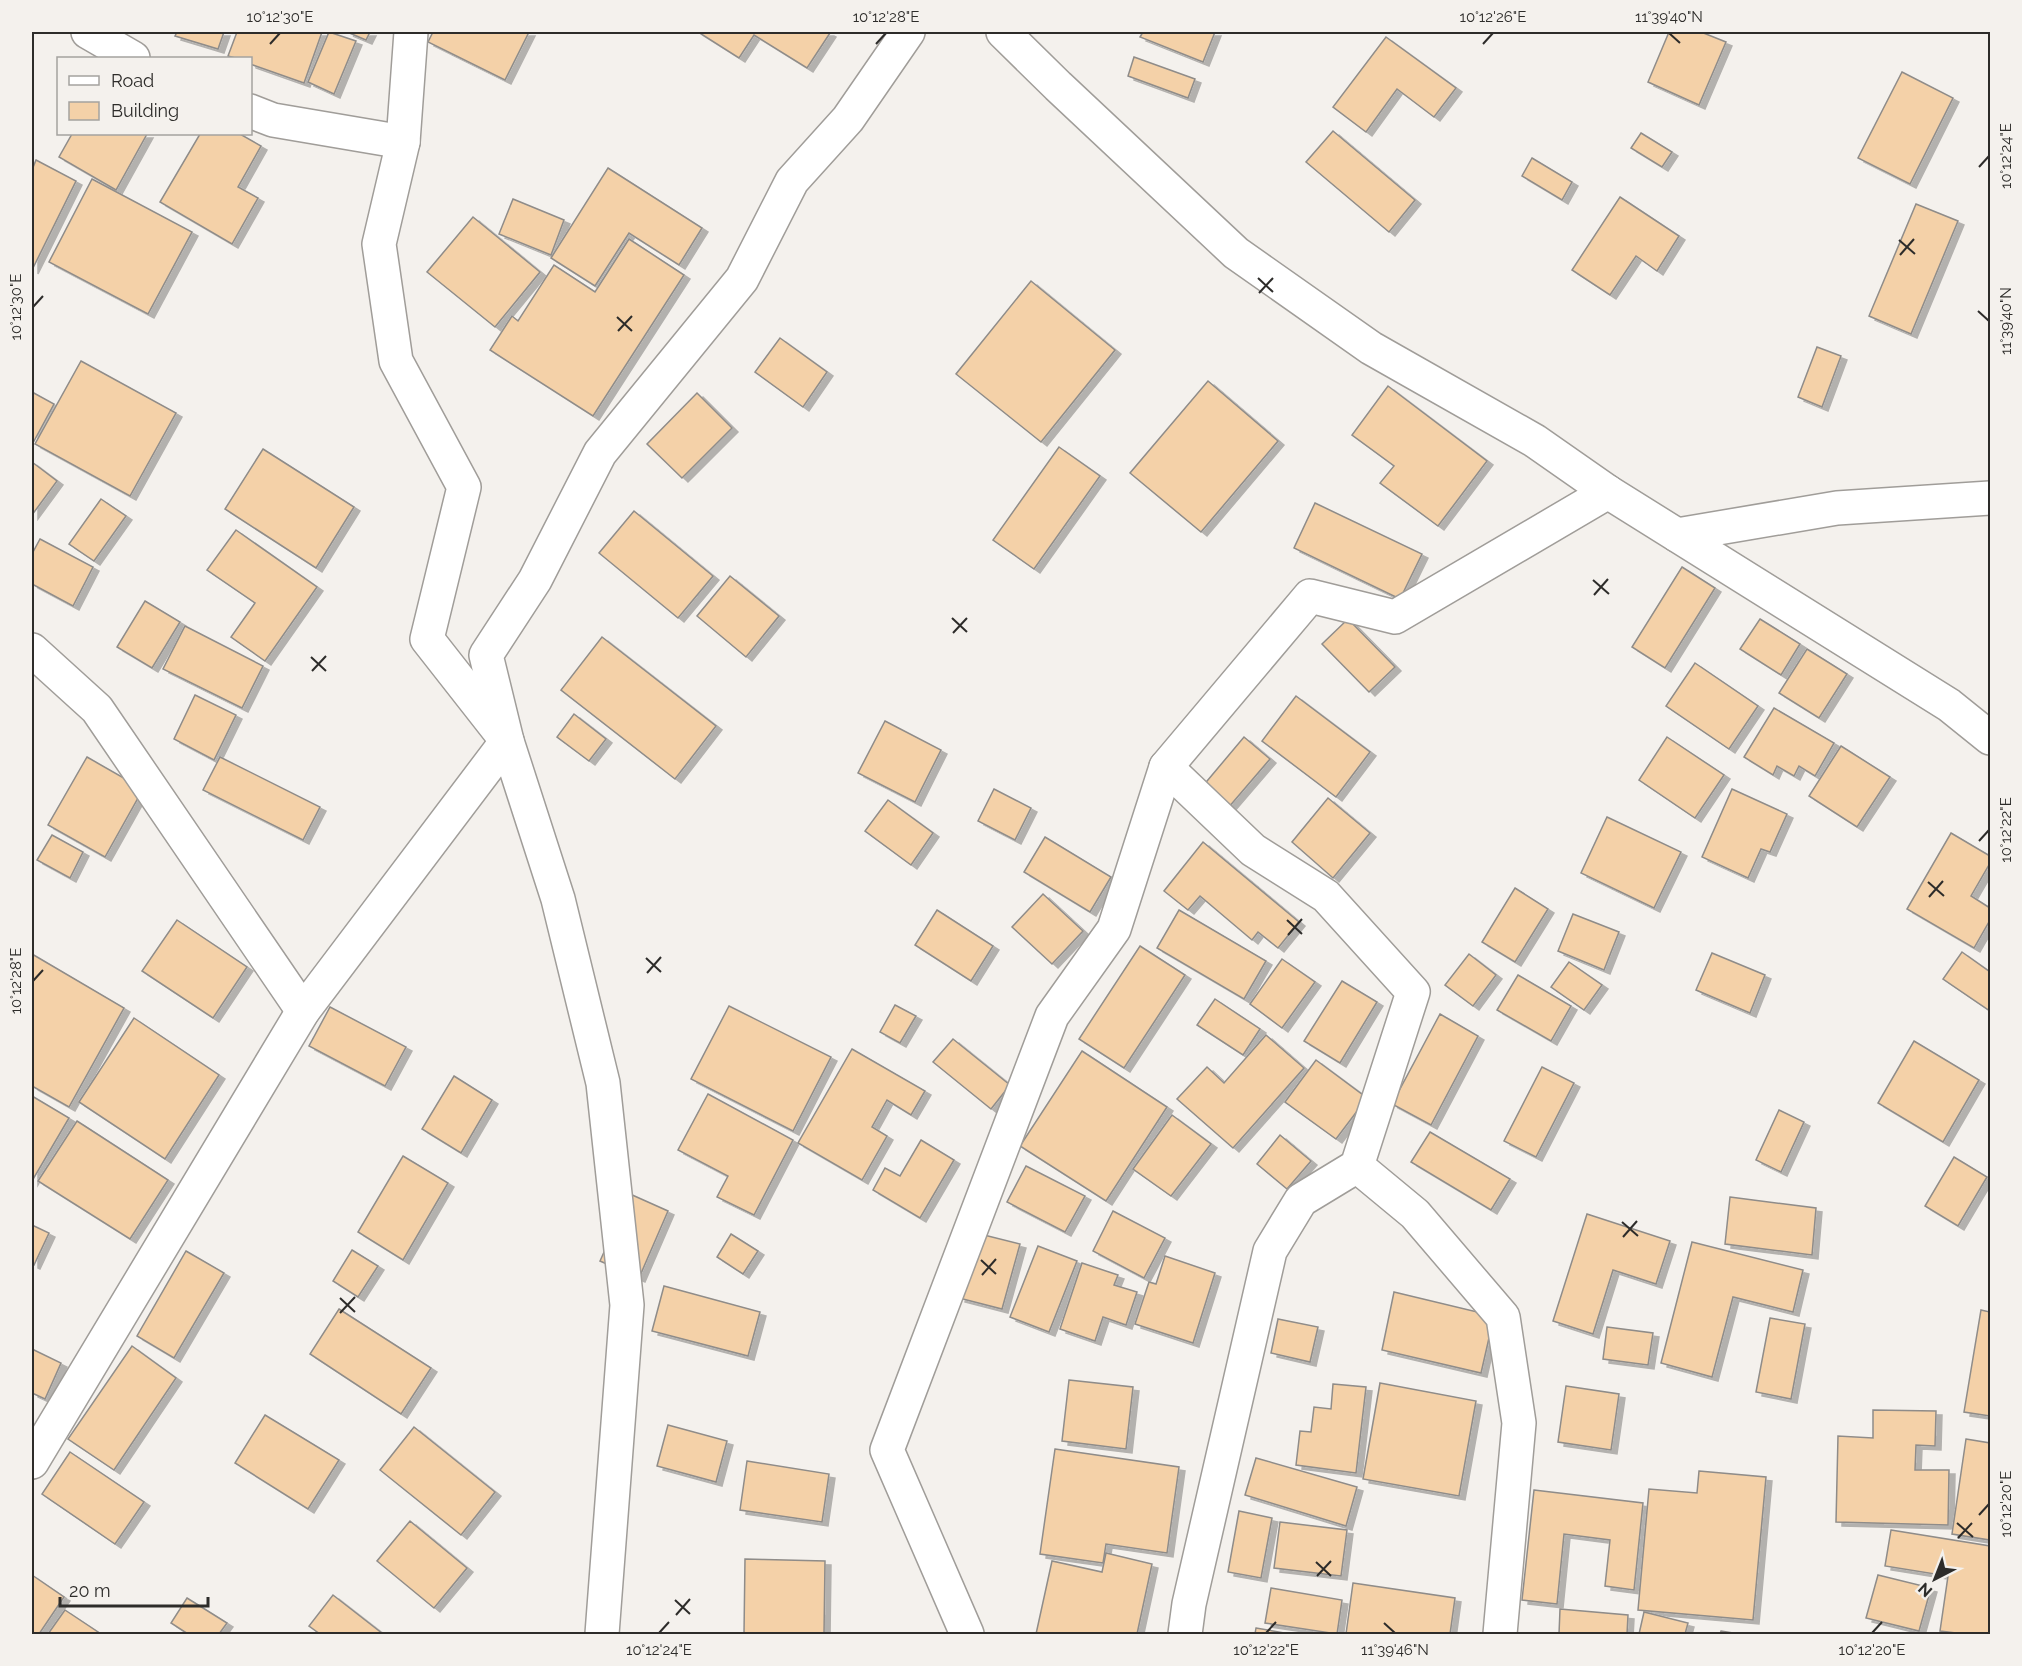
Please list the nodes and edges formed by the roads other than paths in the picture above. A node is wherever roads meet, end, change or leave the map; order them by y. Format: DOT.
graph roads {
  1 [pos="88,32"];
  2 [pos="411,32"];
  3 [pos="908,32"];
  4 [pos="1003,32"];
  5 [pos="131,57"];
  6 [pos="252,112"];
  7 [pos="404,142"];
  8 [pos="1608,492"];
  9 [pos="1990,498"];
  10 [pos="1677,535"];
  11 [pos="32,650"];
  12 [pos="1990,738"];
  13 [pos="507,741"];
  14 [pos="1166,767"];
  15 [pos="303,1011"];
  16 [pos="1358,1166"];
  17 [pos="32,1462"];
  18 [pos="602,1635"];
  19 [pos="967,1635"];
  20 [pos="1185,1635"];
  21 [pos="1500,1635"];
  1 -- 5 [label="street"];
  2 -- 7 [label="street"];
  3 -- 13 [label="street"];
  4 -- 8 [label="street"];
  6 -- 7 [label="street"];
  7 -- 13 [label="street"];
  8 -- 10 [label="street"];
  8 -- 14 [label="street"];
  9 -- 10 [label="street"];
  10 -- 12 [label="street"];
  11 -- 15 [label="street"];
  13 -- 15 [label="street"];
  13 -- 18 [label="street"];
  14 -- 16 [label="street"];
  14 -- 19 [label="street"];
  15 -- 17 [label="street"];
  16 -- 20 [label="street"];
  16 -- 21 [label="street"];
}
